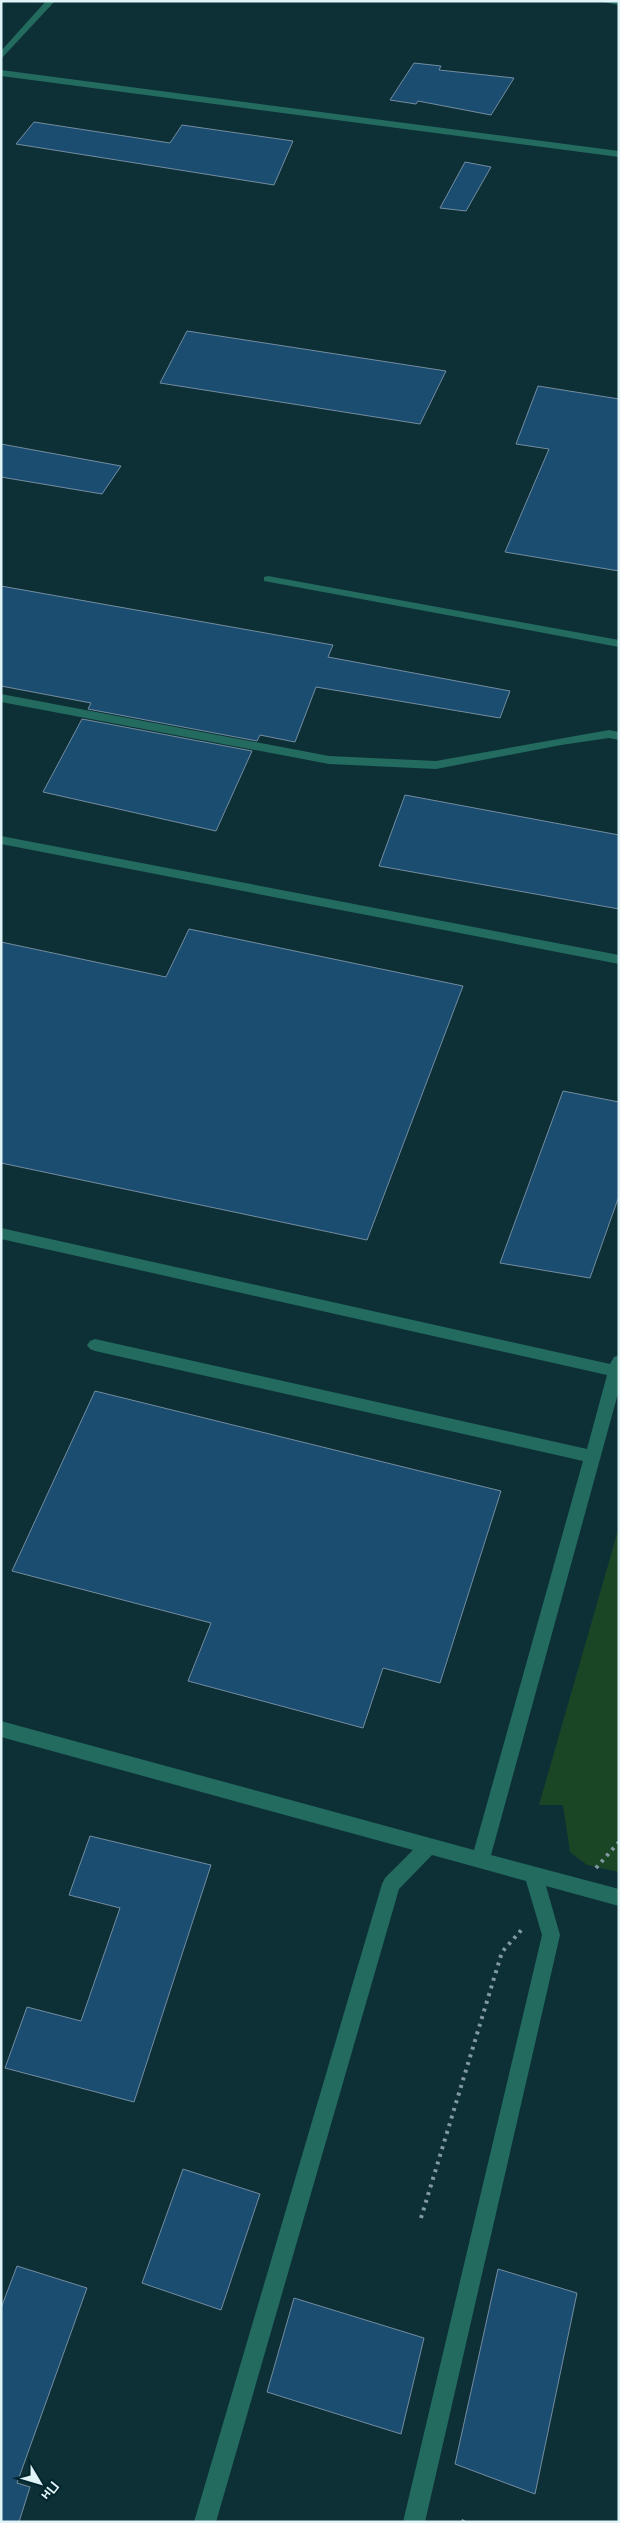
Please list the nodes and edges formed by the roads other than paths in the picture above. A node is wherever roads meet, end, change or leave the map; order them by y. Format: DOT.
graph roads {
  1 [pos="50,1"];
  2 [pos="602,1"];
  3 [pos="619,3"];
  4 [pos="1,56"];
  5 [pos="1,73"];
  6 [pos="619,154"];
  7 [pos="268,579"];
  8 [pos="619,644"];
  9 [pos="1,698"];
  10 [pos="619,736"];
  11 [pos="1,840"];
  12 [pos="619,960"];
  13 [pos="1,1233"];
  14 [pos="95,1345"];
  15 [pos="618,1368"];
  16 [pos="592,1457"];
  17 [pos="1,1729"];
  18 [pos="428,1847"];
  19 [pos="480,1861"];
  20 [pos="534,1876"];
  21 [pos="619,1898"];
  22 [pos="205,2522"];
  23 [pos="414,2522"];
  1 -- 4 [label="lane"];
  2 -- 3 [label="lane"];
  5 -- 6 [label="lane"];
  7 -- 8 [label="lane"];
  9 -- 10 [label="lane"];
  11 -- 12 [label="lane"];
  13 -- 15 [label="lane"];
  14 -- 16 [label="lane"];
  15 -- 16 [label="lane"];
  16 -- 19 [label="lane"];
  17 -- 18 [label="lane"];
  18 -- 19 [label="lane"];
  18 -- 22 [label="lane"];
  19 -- 20 [label="lane"];
  20 -- 21 [label="lane"];
  20 -- 23 [label="lane"];
}
